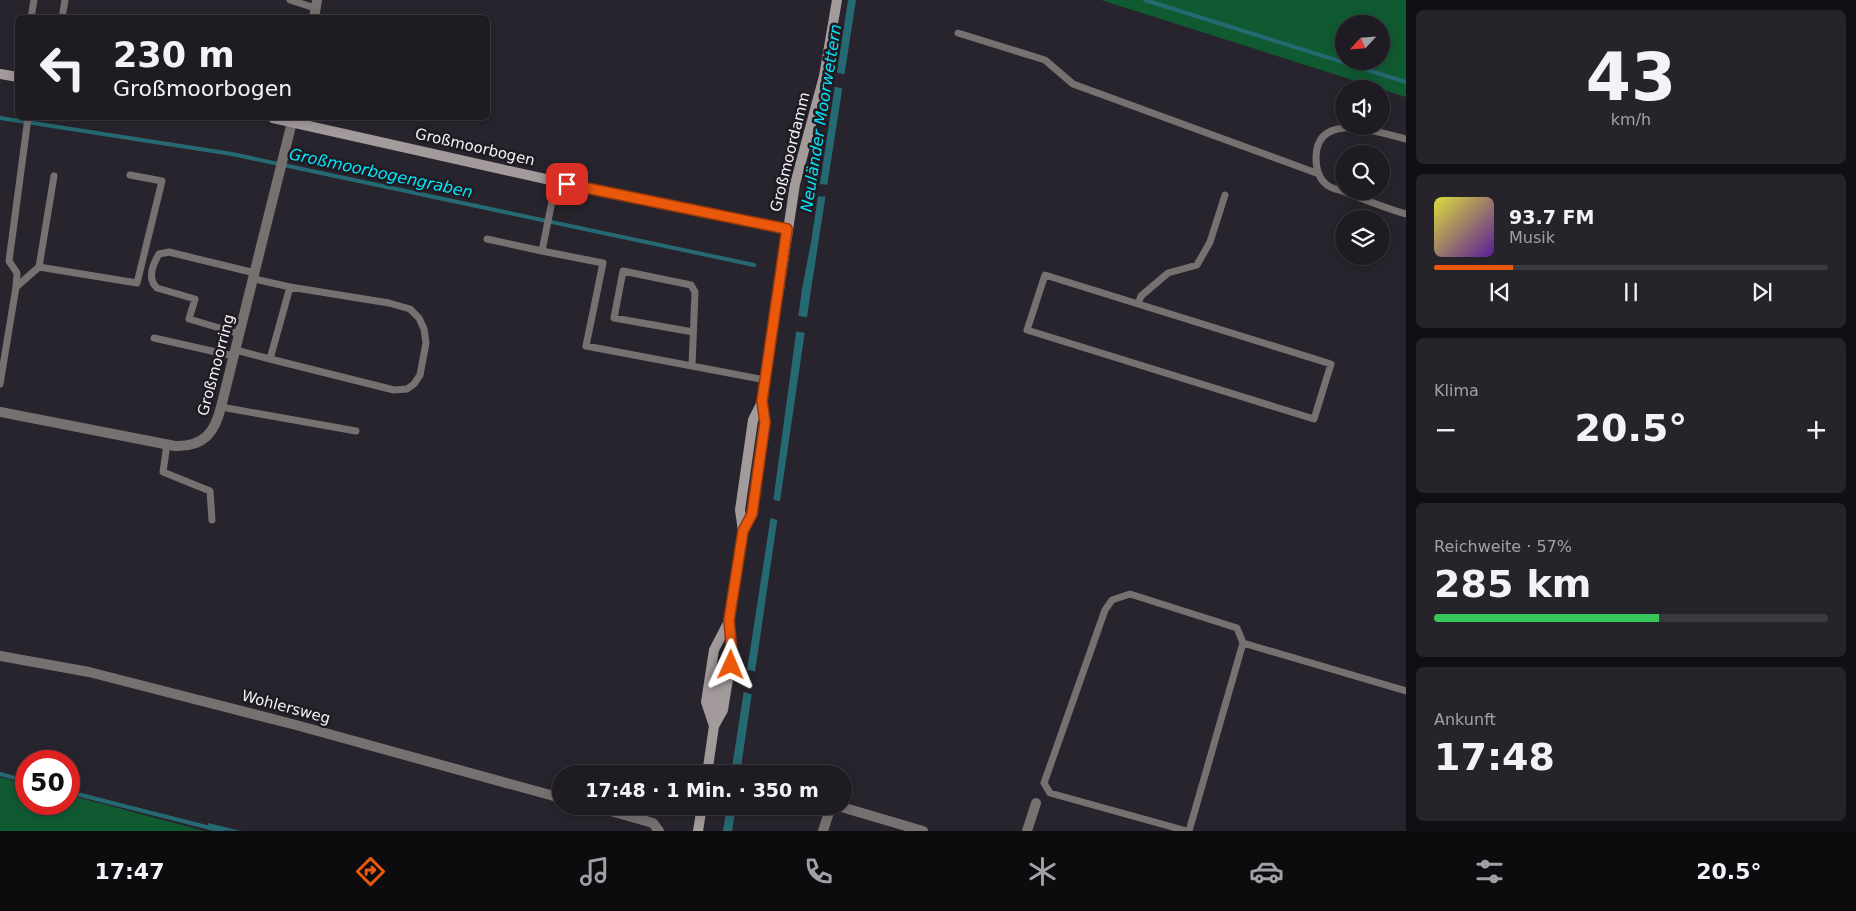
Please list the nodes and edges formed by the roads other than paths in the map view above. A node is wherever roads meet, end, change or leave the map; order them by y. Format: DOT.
graph roads {
  1 [pos="34,0"];
  2 [pos="65,0"];
  3 [pos="290,0"];
  4 [pos="836,0"];
  5 [pos="315,9"];
  6 [pos="32,15"];
  7 [pos="62,15"];
  8 [pos="958,33"];
  9 [pos="0,74"];
  10 [pos="15,76"];
  11 [pos="28,120"];
  12 [pos="292,120"];
  13 [pos="296,120"];
  14 [pos="1406,139"];
  15 [pos="1319,174"];
  16 [pos="54,176"];
  17 [pos="130,176"];
  18 [pos="556,181"];
  19 [pos="1225,195"];
  20 [pos="1406,214"];
  21 [pos="787,229"];
  22 [pos="486,240"];
  23 [pos="542,250"];
  24 [pos="39,266"];
  25 [pos="254,276"];
  26 [pos="16,287"];
  27 [pos="290,287"];
  28 [pos="1138,304"];
  29 [pos="693,332"];
  30 [pos="240,334"];
  31 [pos="154,338"];
  32 [pos="235,353"];
  33 [pos="270,359"];
  34 [pos="692,366"];
  35 [pos="765,380"];
  36 [pos="0,384"];
  37 [pos="762,401"];
  38 [pos="222,407"];
  39 [pos="0,412"];
  40 [pos="356,431"];
  41 [pos="167,444"];
  42 [pos="744,487"];
  43 [pos="753,504"];
  44 [pos="212,520"];
  45 [pos="743,531"];
  46 [pos="729,620"];
  47 [pos="1243,643"];
  48 [pos="0,656"];
  49 [pos="1406,691"];
  50 [pos="714,726"];
  51 [pos="708,765"];
  52 [pos="552,796"];
  53 [pos="1036,803"];
  54 [pos="852,810"];
  55 [pos="620,815"];
  56 [pos="701,815"];
  57 [pos="828,815"];
  58 [pos="656,827"];
  59 [pos="698,831"];
  60 [pos="823,831"];
  61 [pos="923,831"];
  62 [pos="1027,831"];
  63 [pos="1188,831"];
  1 -- 6 [label="lane"];
  2 -- 7 [label="lane"];
  3 -- 5 [label="lane"];
  4 -- 21 [label="main road, Großmoordamm"];
  8 -- 15 [label="lane"];
  9 -- 10 [label="main road"];
  11 -- 26 [label="lane"];
  12 -- 25 [label="street, Großmoorring"];
  13 -- 18 [label="main road, Großmoorbogen"];
  14 -- 15 [label="lane"];
  15 -- 20 [label="lane"];
  16 -- 24 [label="lane"];
  17 -- 24 [label="lane"];
  18 -- 21 [label="main road, Großmoorbogen"];
  18 -- 23 [label="lane"];
  19 -- 28 [label="lane"];
  21 -- 35 [label="main road, Großmoordamm"];
  22 -- 23 [label="lane"];
  23 -- 34 [label="lane"];
  24 -- 26 [label="lane"];
  25 -- 27 [label="lane"];
  25 -- 30 [label="street, Großmoorring"];
  25 -- 30 [label="lane"];
  26 -- 36 [label="lane"];
  27 -- 33 [label="lane"];
  27 -- 33 [label="lane"];
  28 -- 28 [label="lane"];
  29 -- 29 [label="lane"];
  29 -- 34 [label="lane"];
  30 -- 32 [label="street, Großmoorring"];
  31 -- 32 [label="lane"];
  32 -- 33 [label="lane"];
  32 -- 38 [label="street, Großmoorring"];
  34 -- 35 [label="lane"];
  35 -- 37 [label="main road, Großmoordamm"];
  37 -- 42 [label="main road, Großmoordamm"];
  37 -- 43 [label="main road, Großmoordamm"];
  38 -- 40 [label="lane"];
  38 -- 41 [label="street, Großmoorring"];
  39 -- 41 [label="street, Großmoorring"];
  41 -- 44 [label="lane"];
  42 -- 43 [label="main road"];
  42 -- 45 [label="main road, Großmoordamm"];
  43 -- 45 [label="main road, Großmoordamm"];
  45 -- 46 [label="main road, Großmoordamm"];
  46 -- 50 [label="main road, Großmoordamm"];
  46 -- 50 [label="main road, Großmoordamm"];
  47 -- 49 [label="lane"];
  47 -- 63 [label="lane"];
  47 -- 63 [label="lane"];
  48 -- 52 [label="street, Wohlersweg"];
  50 -- 51 [label="main road, Großmoordamm"];
  53 -- 62 [label="street"];
  54 -- 61 [label="street"];
  55 -- 58 [label="street"];
  56 -- 59 [label="main road"];
  57 -- 60 [label="street"];
}
